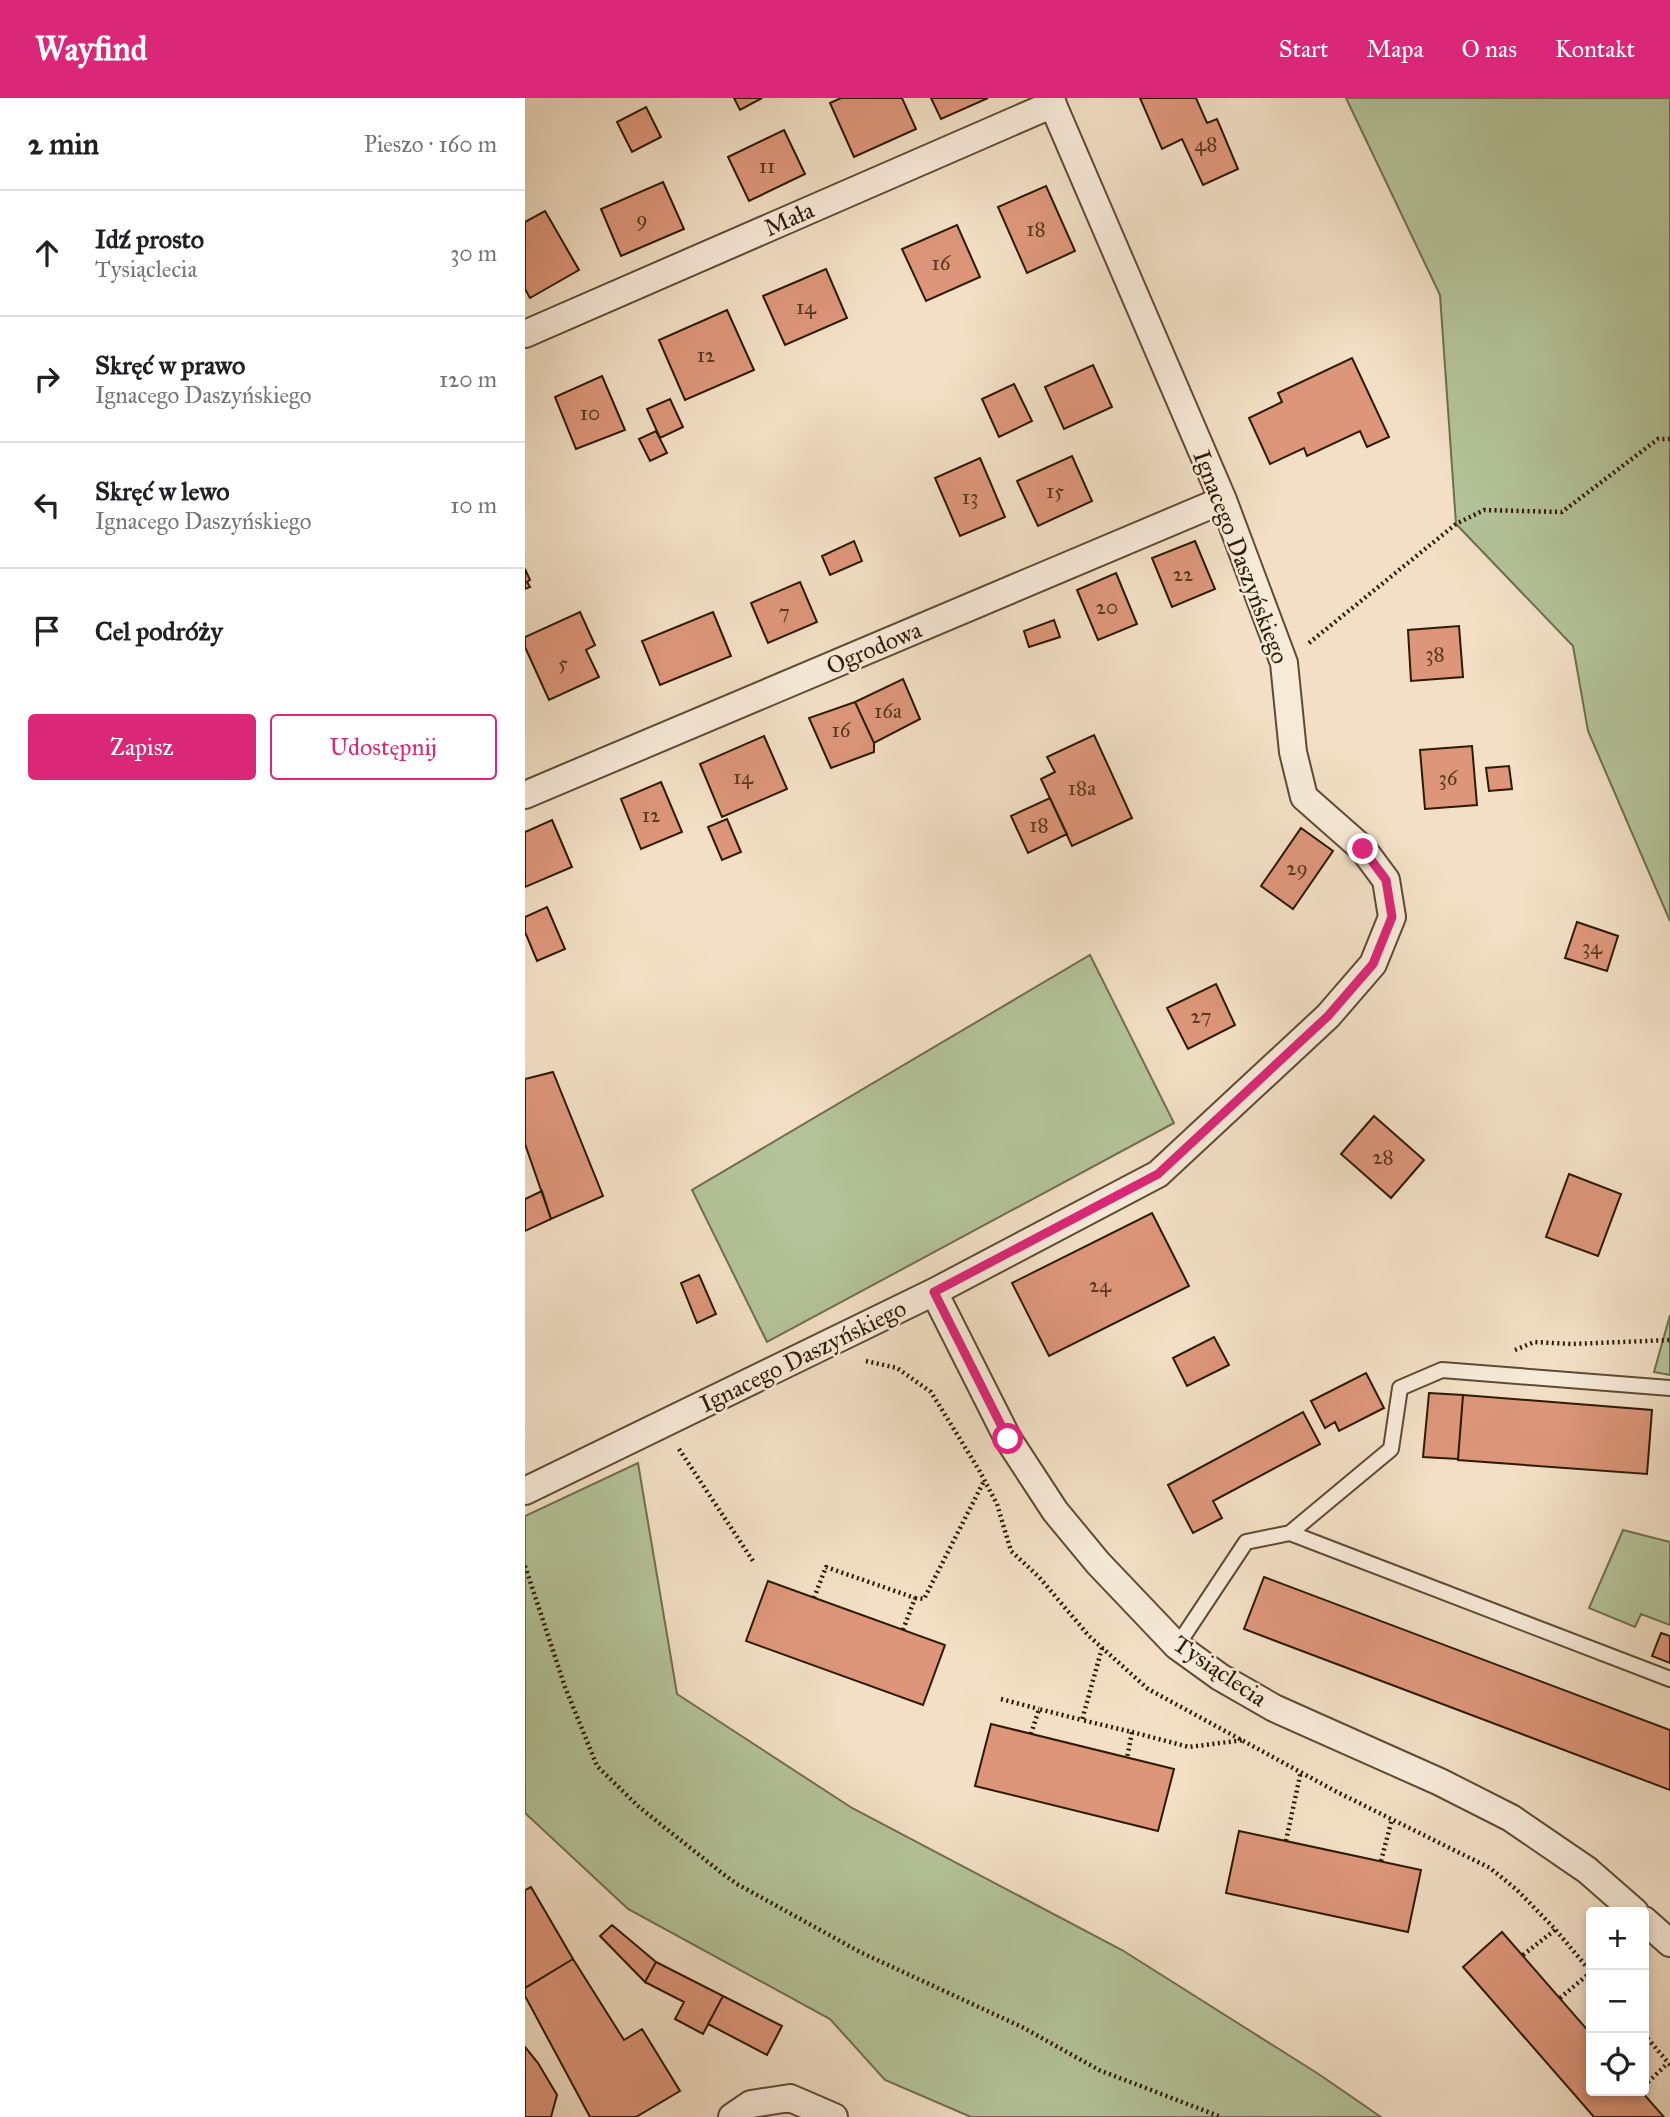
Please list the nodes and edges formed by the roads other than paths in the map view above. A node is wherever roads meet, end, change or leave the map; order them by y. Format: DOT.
graph roads {
  1 [pos="1051,101"];
  2 [pos="525,334"];
  3 [pos="1223,500"];
  4 [pos="525,795"];
  5 [pos="934,1292"];
  6 [pos="1670,1388"];
  7 [pos="525,1491"];
  8 [pos="1290,1533"];
  9 [pos="1177,1646"];
  10 [pos="1670,1679"];
  11 [pos="1629,1907"];
  12 [pos="1649,1925"];
  13 [pos="1670,1944"];
  14 [pos="732,2117"];
  15 [pos="834,2117"];
  1 -- 2 [label="street, Mała"];
  1 -- 3 [label="street, Ignacego Daszyńskiego"];
  3 -- 4 [label="street, Ogrodowa"];
  3 -- 5 [label="street, Ignacego Daszyńskiego"];
  5 -- 7 [label="street, Ignacego Daszyńskiego"];
  5 -- 9 [label="street, Tysiąclecia"];
  6 -- 8 [label="lane"];
  8 -- 9 [label="lane"];
  8 -- 10 [label="lane"];
  9 -- 11 [label="street, Tysiąclecia"];
  12 -- 13 [label="street"];
  14 -- 15 [label="street"];
}
